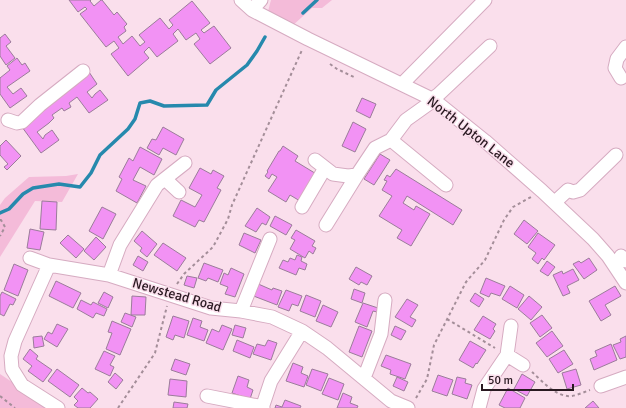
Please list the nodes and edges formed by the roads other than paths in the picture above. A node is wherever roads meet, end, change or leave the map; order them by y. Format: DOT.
graph roads {
  1 [pos="241,0"];
  2 [pos="261,0"];
  3 [pos="485,0"];
  4 [pos="252,10"];
  5 [pos="490,46"];
  6 [pos="626,47"];
  7 [pos="83,71"];
  8 [pos="621,78"];
  9 [pos="402,84"];
  10 [pos="433,99"];
  11 [pos="8,120"];
  12 [pos="391,140"];
  13 [pos="616,155"];
  14 [pos="314,160"];
  15 [pos="185,163"];
  16 [pos="325,168"];
  17 [pos="357,175"];
  18 [pos="164,179"];
  19 [pos="446,185"];
  20 [pos="179,192"];
  21 [pos="554,202"];
  22 [pos="302,207"];
  23 [pos="326,225"];
  24 [pos="270,246"];
  25 [pos="30,258"];
  26 [pos="49,266"];
  27 [pos="109,275"];
  28 [pos="626,283"];
  29 [pos="385,300"];
  30 [pos="241,312"];
  31 [pos="511,326"];
  32 [pos="302,331"];
  33 [pos="507,355"];
  34 [pos="523,365"];
  35 [pos="626,377"];
  36 [pos="364,378"];
  37 [pos="601,386"];
  38 [pos="206,396"];
  39 [pos="411,405"];
  40 [pos="58,408"];
  41 [pos="262,408"];
  42 [pos="479,408"];
  1 -- 4 [label="street, North Upton Lane"];
  2 -- 4 [label="street"];
  3 -- 9 [label="street"];
  4 -- 9 [label="street, North Upton Lane"];
  5 -- 10 [label="street"];
  6 -- 8 [label="street"];
  7 -- 11 [label="street"];
  9 -- 10 [label="street, North Upton Lane"];
  10 -- 12 [label="street"];
  10 -- 21 [label="street, North Upton Lane"];
  12 -- 17 [label="street"];
  12 -- 19 [label="street"];
  13 -- 21 [label="street"];
  14 -- 16 [label="street"];
  15 -- 18 [label="street"];
  16 -- 17 [label="street"];
  16 -- 22 [label="street"];
  17 -- 23 [label="street"];
  18 -- 20 [label="street"];
  18 -- 27 [label="street"];
  21 -- 28 [label="street, North Upton Lane"];
  24 -- 30 [label="street"];
  25 -- 26 [label="street, Newstead Road"];
  26 -- 27 [label="street, Newstead Road"];
  26 -- 40 [label="street"];
  27 -- 30 [label="street, Newstead Road"];
  29 -- 36 [label="street"];
  30 -- 32 [label="street, Newstead Road"];
  31 -- 33 [label="street"];
  32 -- 36 [label="street, Newstead Road"];
  32 -- 41 [label="street"];
  33 -- 34 [label="street"];
  33 -- 42 [label="street"];
  35 -- 37 [label="street"];
  36 -- 39 [label="street, Newstead Road"];
  38 -- 41 [label="street"];
}
